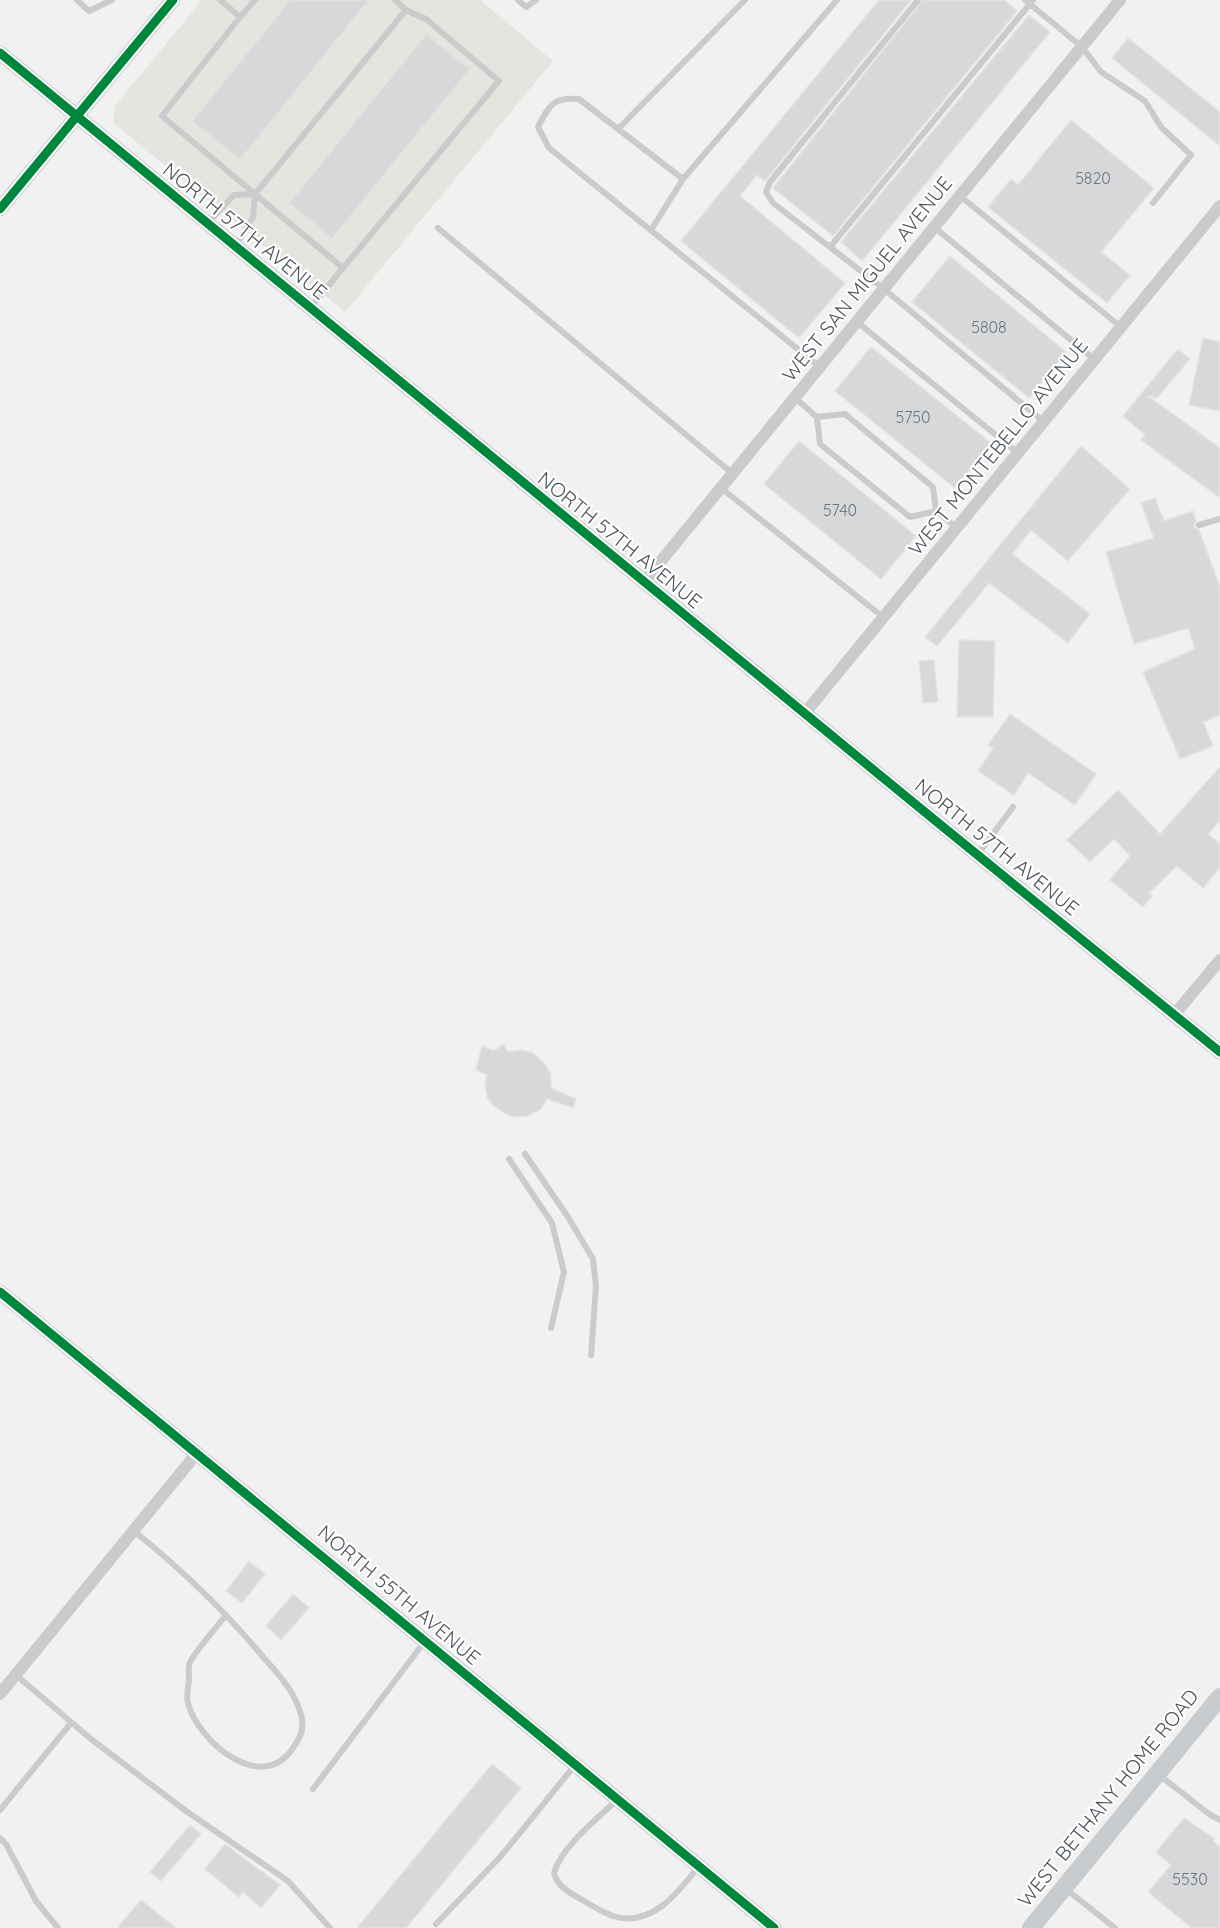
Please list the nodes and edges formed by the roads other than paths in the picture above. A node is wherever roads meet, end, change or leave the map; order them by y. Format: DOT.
graph roads {
  1 [pos="76,0"];
  2 [pos="112,0"];
  3 [pos="172,0"];
  4 [pos="220,0"];
  5 [pos="255,0"];
  6 [pos="395,0"];
  7 [pos="518,0"];
  8 [pos="536,0"];
  9 [pos="745,0"];
  10 [pos="837,0"];
  11 [pos="918,0"];
  12 [pos="1120,0"];
  13 [pos="1029,1"];
  14 [pos="406,10"];
  15 [pos="240,17"];
  16 [pos="1082,47"];
  17 [pos="0,53"];
  18 [pos="76,116"];
  19 [pos="618,129"];
  20 [pos="683,179"];
  21 [pos="255,194"];
  22 [pos="960,196"];
  23 [pos="1153,203"];
  24 [pos="1220,206"];
  25 [pos="0,208"];
  26 [pos="208,224"];
  27 [pos="934,227"];
  28 [pos="438,228"];
  29 [pos="651,230"];
  30 [pos="236,247"];
  31 [pos="830,247"];
  32 [pos="343,268"];
  33 [pos="884,289"];
  34 [pos="310,308"];
  35 [pos="857,322"];
  36 [pos="1121,327"];
  37 [pos="1094,360"];
  38 [pos="820,367"];
  39 [pos="795,398"];
  40 [pos="817,417"];
  41 [pos="1043,422"];
  42 [pos="1018,453"];
  43 [pos="733,474"];
  44 [pos="721,488"];
  45 [pos="936,511"];
  46 [pos="1220,519"];
  47 [pos="1199,525"];
  48 [pos="957,528"];
  49 [pos="643,583"];
  50 [pos="883,617"];
  51 [pos="805,712"];
  52 [pos="1013,807"];
  53 [pos="978,854"];
  54 [pos="1220,960"];
  55 [pos="1174,1015"];
  56 [pos="1220,1052"];
  57 [pos="525,1154"];
  58 [pos="508,1158"];
  59 [pos="0,1292"];
  60 [pos="551,1328"];
  61 [pos="591,1355"];
  62 [pos="197,1453"];
  63 [pos="133,1531"];
  64 [pos="226,1615"];
  65 [pos="425,1640"];
  66 [pos="16,1675"];
  67 [pos="0,1694"];
  68 [pos="1220,1697"];
  69 [pos="71,1723"];
  70 [pos="575,1764"];
  71 [pos="1158,1774"];
  72 [pos="313,1789"];
  73 [pos="618,1799"];
  74 [pos="0,1810"];
  75 [pos="1220,1820"];
  76 [pos="0,1838"];
  77 [pos="699,1866"];
  78 [pos="1065,1888"];
  79 [pos="436,1924"];
  80 [pos="58,1928"];
  81 [pos="330,1928"];
  82 [pos="774,1928"];
  83 [pos="1031,1928"];
  84 [pos="1115,1928"];
  1 -- 2 [label="lane"];
  3 -- 18 [label="street"];
  4 -- 15 [label="lane"];
  5 -- 15 [label="lane"];
  6 -- 14 [label="lane"];
  7 -- 8 [label="lane"];
  9 -- 19 [label="lane"];
  10 -- 20 [label="lane"];
  11 -- 31 [label="lane"];
  12 -- 16 [label="street, WEST SAN MIGUEL AVENUE"];
  13 -- 16 [label="lane"];
  13 -- 31 [label="lane"];
  14 -- 21 [label="lane"];
  14 -- 32 [label="lane"];
  15 -- 21 [label="lane"];
  16 -- 22 [label="street, WEST SAN MIGUEL AVENUE"];
  16 -- 23 [label="lane"];
  17 -- 18 [label="street, NORTH 57TH AVENUE"];
  18 -- 25 [label="street"];
  18 -- 26 [label="street, NORTH 57TH AVENUE"];
  19 -- 20 [label="lane"];
  19 -- 29 [label="lane"];
  20 -- 29 [label="lane"];
  21 -- 26 [label="lane"];
  21 -- 30 [label="lane"];
  21 -- 32 [label="lane"];
  22 -- 27 [label="street, WEST SAN MIGUEL AVENUE"];
  22 -- 36 [label="lane"];
  24 -- 36 [label="street, WEST MONTEBELLO AVENUE"];
  26 -- 30 [label="street, NORTH 57TH AVENUE"];
  27 -- 33 [label="street, WEST SAN MIGUEL AVENUE"];
  27 -- 37 [label="lane"];
  28 -- 43 [label="lane"];
  29 -- 38 [label="lane"];
  30 -- 34 [label="street, NORTH 57TH AVENUE"];
  31 -- 33 [label="lane"];
  32 -- 34 [label="lane"];
  33 -- 35 [label="street, WEST SAN MIGUEL AVENUE"];
  33 -- 41 [label="lane"];
  34 -- 49 [label="street, NORTH 57TH AVENUE"];
  35 -- 38 [label="street, WEST SAN MIGUEL AVENUE"];
  35 -- 42 [label="lane"];
  36 -- 37 [label="street, WEST MONTEBELLO AVENUE"];
  37 -- 41 [label="street, WEST MONTEBELLO AVENUE"];
  38 -- 39 [label="street, WEST SAN MIGUEL AVENUE"];
  39 -- 40 [label="lane"];
  39 -- 43 [label="street, WEST SAN MIGUEL AVENUE"];
  40 -- 45 [label="lane"];
  40 -- 45 [label="lane"];
  41 -- 42 [label="street, WEST MONTEBELLO AVENUE"];
  42 -- 48 [label="street, WEST MONTEBELLO AVENUE"];
  43 -- 44 [label="street, WEST SAN MIGUEL AVENUE"];
  44 -- 49 [label="street, WEST SAN MIGUEL AVENUE"];
  44 -- 50 [label="lane"];
  45 -- 48 [label="lane"];
  46 -- 47 [label="lane"];
  48 -- 50 [label="street, WEST MONTEBELLO AVENUE"];
  49 -- 51 [label="street, NORTH 57TH AVENUE"];
  50 -- 51 [label="street, WEST MONTEBELLO AVENUE"];
  51 -- 53 [label="street, NORTH 57TH AVENUE"];
  52 -- 53 [label="lane"];
  53 -- 55 [label="street, NORTH 57TH AVENUE"];
  54 -- 55 [label="street"];
  55 -- 56 [label="street, NORTH 57TH AVENUE"];
  57 -- 61 [label="lane"];
  58 -- 60 [label="lane"];
  59 -- 62 [label="street, NORTH 55TH AVENUE"];
  62 -- 63 [label="street"];
  62 -- 65 [label="street, NORTH 55TH AVENUE"];
  63 -- 64 [label="lane"];
  63 -- 66 [label="street"];
  64 -- 64 [label="lane"];
  65 -- 70 [label="street, NORTH 55TH AVENUE"];
  65 -- 72 [label="lane"];
  66 -- 67 [label="street"];
  66 -- 69 [label="lane"];
  68 -- 71 [label="main road, WEST BETHANY HOME ROAD"];
  69 -- 74 [label="lane"];
  69 -- 81 [label="lane"];
  70 -- 73 [label="street, NORTH 55TH AVENUE"];
  70 -- 79 [label="lane"];
  71 -- 75 [label="lane"];
  71 -- 78 [label="main road, WEST BETHANY HOME ROAD"];
  73 -- 77 [label="street, NORTH 55TH AVENUE"];
  73 -- 77 [label="lane"];
  76 -- 80 [label="lane"];
  77 -- 82 [label="street, NORTH 55TH AVENUE"];
  78 -- 83 [label="main road, WEST BETHANY HOME ROAD"];
  78 -- 84 [label="lane"];
}
